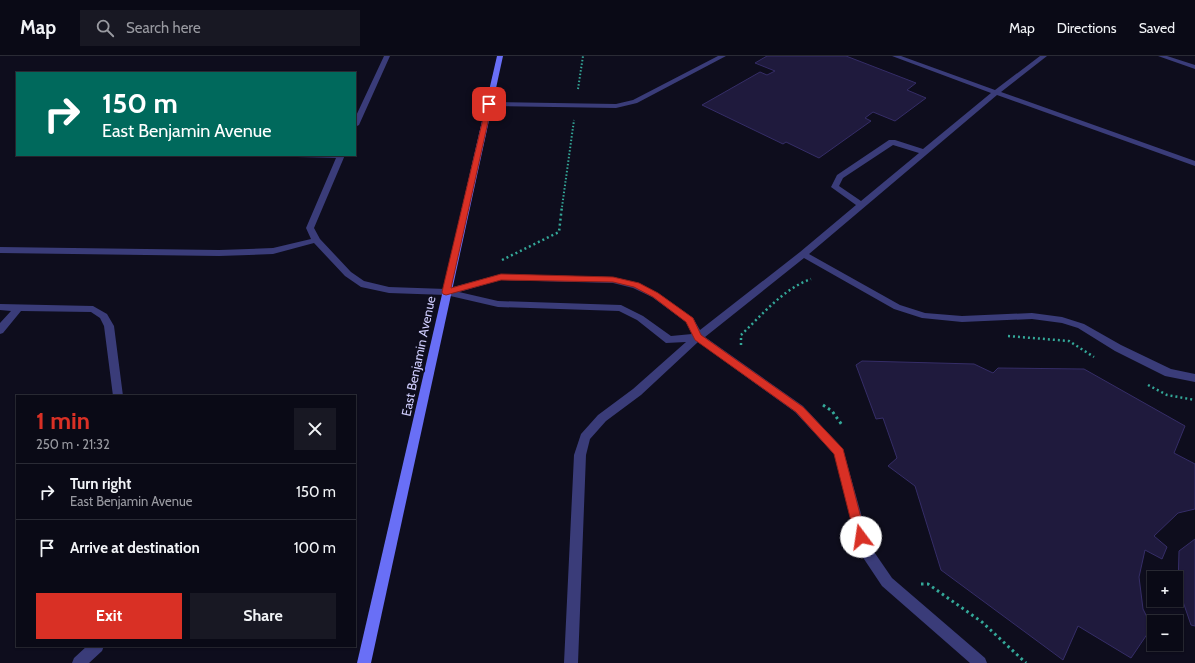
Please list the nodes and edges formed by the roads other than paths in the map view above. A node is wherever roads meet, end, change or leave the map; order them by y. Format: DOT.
graph roads {
  1 [pos="387,56"];
  2 [pos="500,56"];
  3 [pos="723,56"];
  4 [pos="895,56"];
  5 [pos="1044,56"];
  6 [pos="1162,56"];
  7 [pos="1195,67"];
  8 [pos="995,93"];
  9 [pos="489,104"];
  10 [pos="356,123"];
  11 [pos="925,152"];
  12 [pos="341,156"];
  13 [pos="1195,164"];
  14 [pos="862,205"];
  15 [pos="316,240"];
  16 [pos="0,250"];
  17 [pos="803,254"];
  18 [pos="446,292"];
  19 [pos="0,307"];
  20 [pos="18,308"];
  21 [pos="0,330"];
  22 [pos="698,337"];
  23 [pos="1195,378"];
  24 [pos="118,395"];
  25 [pos="96,647"];
  26 [pos="79,663"];
  27 [pos="364,663"];
  28 [pos="571,663"];
  29 [pos="980,663"];
  1 -- 10 [label="lane"];
  2 -- 9 [label="main road, East Benjamin Avenue"];
  3 -- 9 [label="lane"];
  4 -- 8 [label="lane"];
  5 -- 8 [label="lane"];
  6 -- 7 [label="lane"];
  8 -- 11 [label="lane"];
  8 -- 13 [label="lane"];
  9 -- 18 [label="main road, East Benjamin Avenue"];
  11 -- 14 [label="lane"];
  11 -- 14 [label="lane"];
  12 -- 15 [label="lane"];
  14 -- 17 [label="lane"];
  15 -- 16 [label="lane"];
  15 -- 18 [label="lane"];
  17 -- 22 [label="lane"];
  17 -- 23 [label="lane"];
  18 -- 22 [label="lane"];
  18 -- 22 [label="lane"];
  18 -- 27 [label="main road, East Benjamin Avenue"];
  19 -- 20 [label="lane"];
  20 -- 21 [label="lane"];
  20 -- 24 [label="lane"];
  22 -- 28 [label="lane"];
  22 -- 29 [label="lane"];
  25 -- 26 [label="lane"];
}
